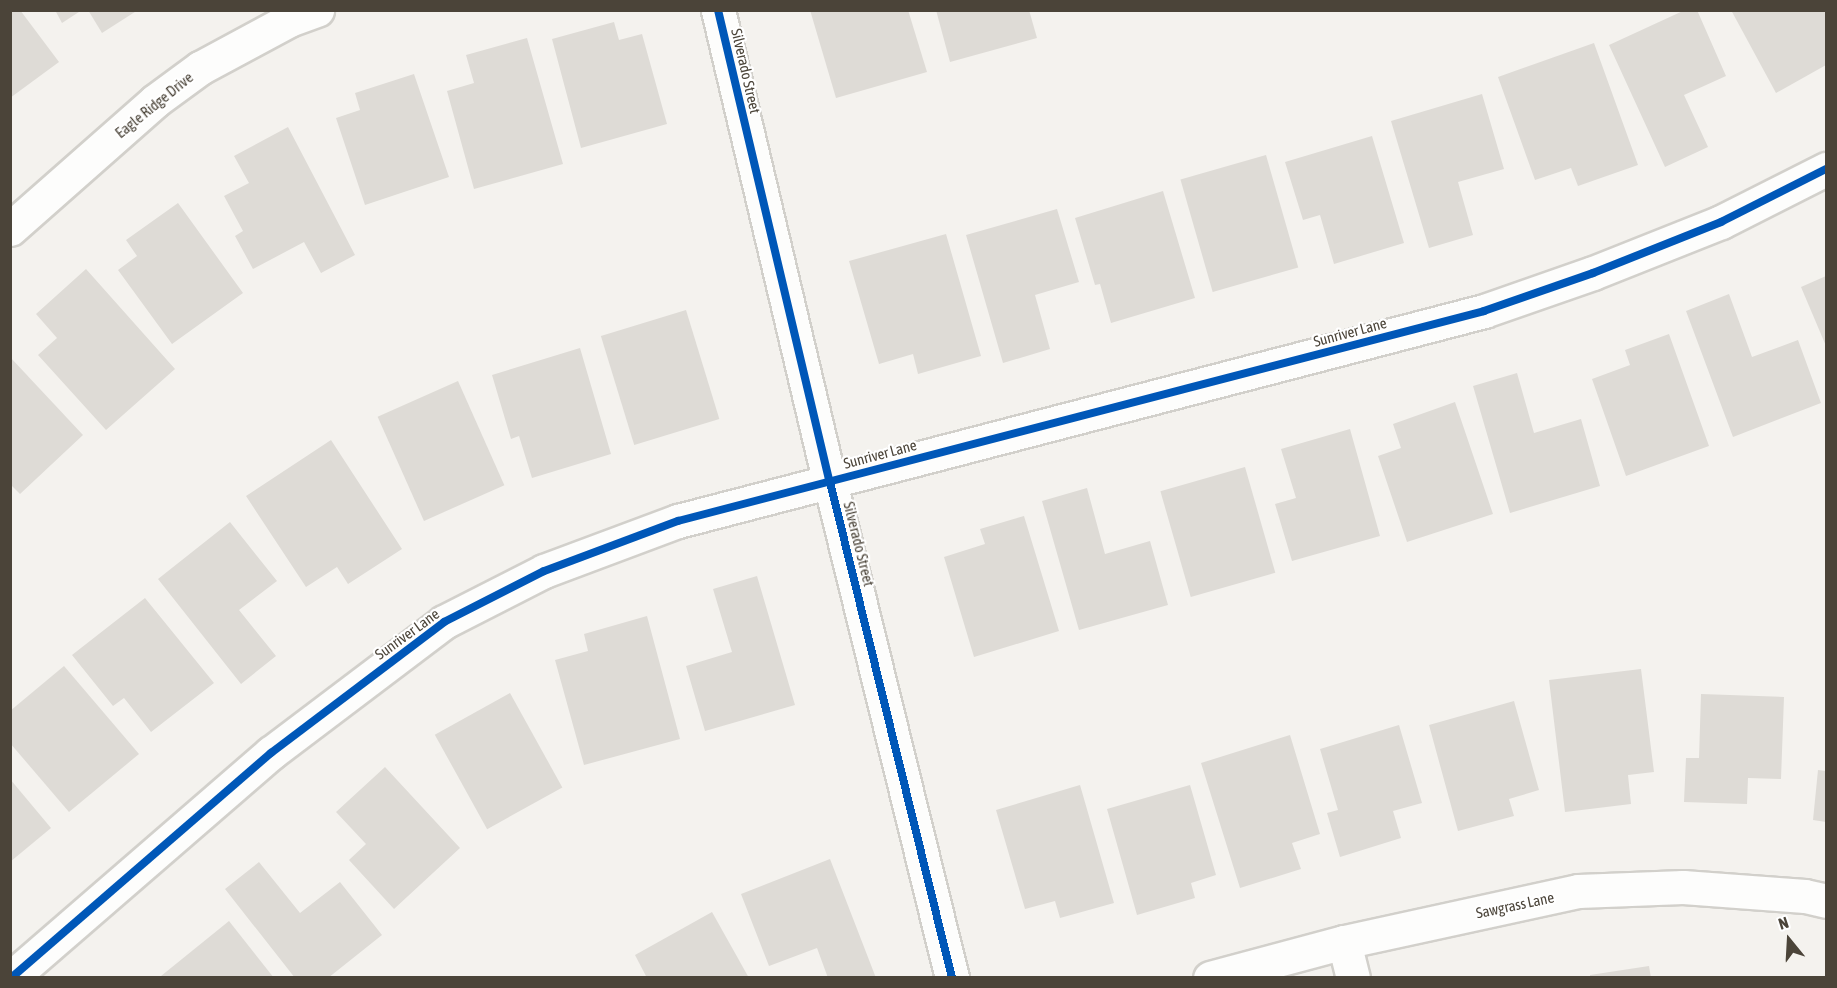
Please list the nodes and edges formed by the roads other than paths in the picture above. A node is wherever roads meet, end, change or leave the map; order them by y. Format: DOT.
graph roads {
  1 [pos="317,10"];
  2 [pos="718,10"];
  3 [pos="1827,170"];
  4 [pos="10,230"];
  5 [pos="830,482"];
  6 [pos="1827,901"];
  7 [pos="1344,942"];
  8 [pos="11,978"];
  9 [pos="952,978"];
  10 [pos="1210,978"];
  11 [pos="1353,978"];
  1 -- 4 [label="street, Eagle Ridge Drive"];
  2 -- 5 [label="street, Silverado Street"];
  3 -- 5 [label="street, Sunriver Lane"];
  5 -- 8 [label="street, Sunriver Lane"];
  5 -- 9 [label="street, Silverado Street"];
  6 -- 7 [label="street, Sawgrass Lane"];
  7 -- 10 [label="street, Sawgrass Lane"];
  7 -- 11 [label="street"];
}
